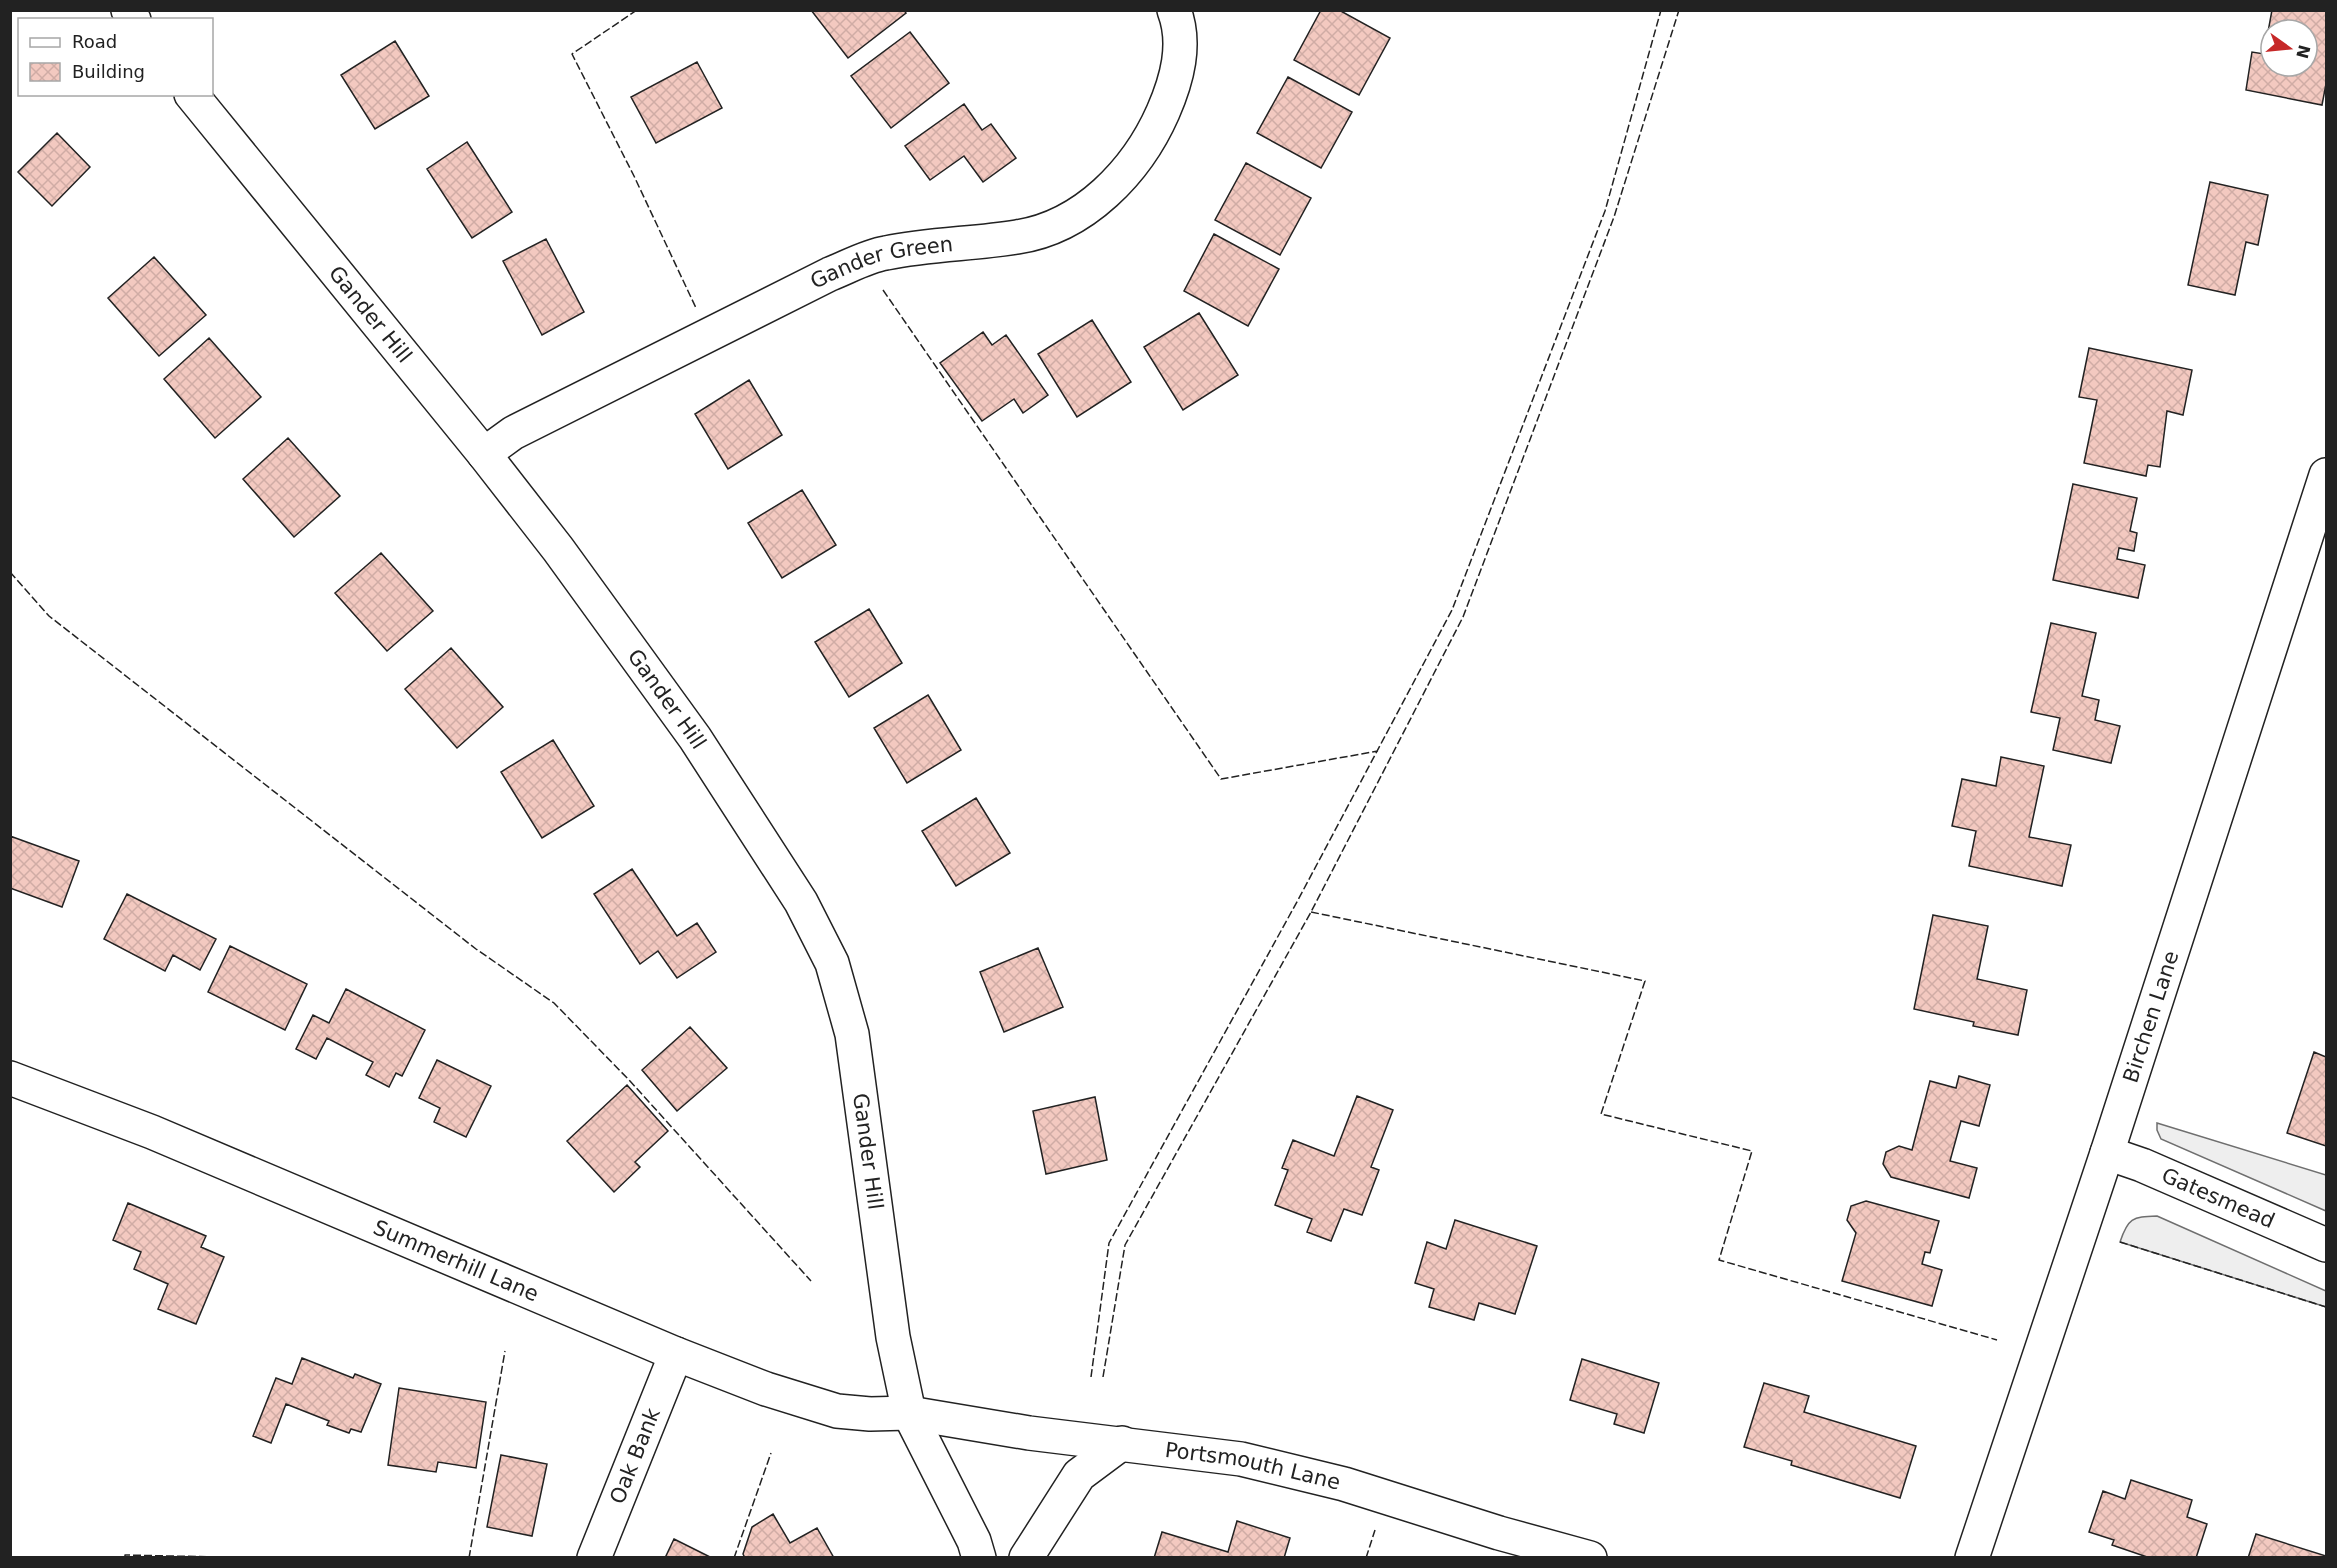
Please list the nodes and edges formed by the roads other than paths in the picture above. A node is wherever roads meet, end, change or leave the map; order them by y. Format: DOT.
graph roads {
  1 [pos="1174,10"];
  2 [pos="193,96"];
  3 [pos="484,454"];
  4 [pos="2326,475"];
  5 [pos="10,1078"];
  6 [pos="2107,1154"];
  7 [pos="2326,1245"];
  8 [pos="676,1354"];
  9 [pos="909,1413"];
  10 [pos="1122,1443"];
  11 [pos="594,1557"];
  12 [pos="979,1557"];
  13 [pos="1026,1557"];
  14 [pos="1590,1557"];
  15 [pos="1972,1557"];
  1 -- 3 [label="street, Gander Green"];
  2 -- 3 [label="street, Gander Hill"];
  3 -- 9 [label="street, Gander Hill"];
  4 -- 6 [label="street, Birchen Lane"];
  5 -- 8 [label="street, Summerhill Lane"];
  6 -- 7 [label="street, Gatesmead"];
  6 -- 15 [label="street, Birchen Lane"];
  8 -- 9 [label="street, Summerhill Lane"];
  8 -- 11 [label="street, Oak Bank"];
  9 -- 10 [label="street, Portsmouth Lane"];
  9 -- 12 [label="street, Gander Hill"];
  10 -- 13 [label="street"];
  10 -- 14 [label="street, Portsmouth Lane"];
}
